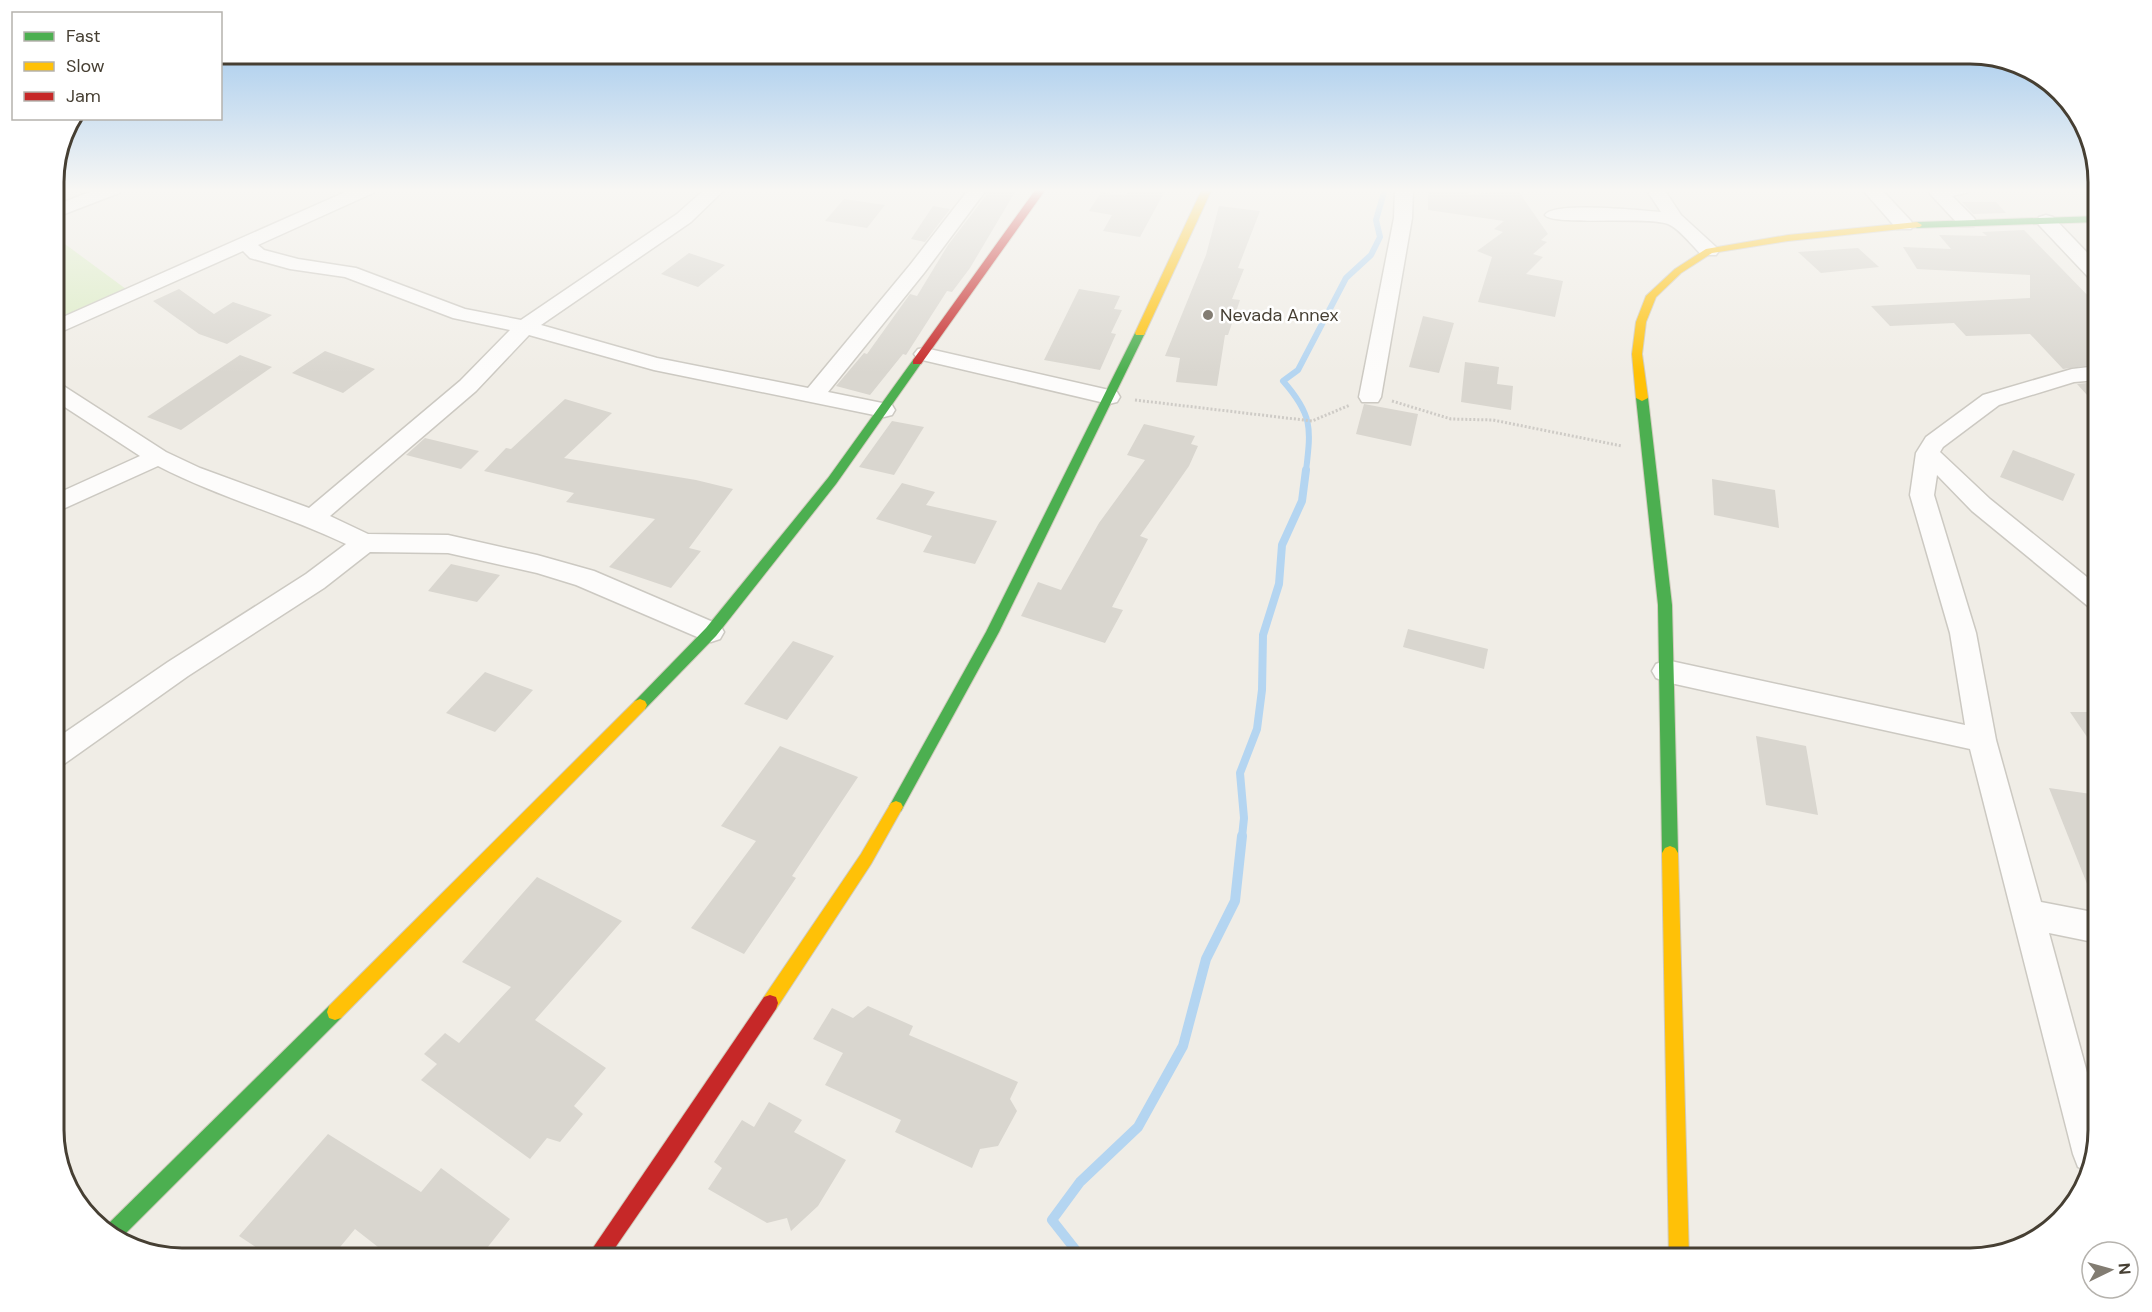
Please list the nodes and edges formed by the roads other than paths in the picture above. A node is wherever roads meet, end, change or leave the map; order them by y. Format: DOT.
graph roads {
  1 [pos="226,250"];
  2 [pos="253,250"];
  3 [pos="637,250"];
  4 [pos="931,250"];
  5 [pos="998,250"];
  6 [pos="1178,250"];
  7 [pos="1397,250"];
  8 [pos="1714,250"];
  9 [pos="2074,250"];
  10 [pos="1709,251"];
  11 [pos="2087,264"];
  12 [pos="65,324"];
  13 [pos="525,327"];
  14 [pos="925,354"];
  15 [pos="2087,374"];
  16 [pos="813,396"];
  17 [pos="65,397"];
  18 [pos="1109,397"];
  19 [pos="1370,397"];
  20 [pos="884,410"];
  21 [pos="1928,453"];
  22 [pos="158,457"];
  23 [pos="65,500"];
  24 [pos="312,518"];
  25 [pos="365,543"];
  26 [pos="2087,591"];
  27 [pos="711,632"];
  28 [pos="1666,671"];
  29 [pos="1982,740"];
  30 [pos="65,748"];
  31 [pos="2028,914"];
  32 [pos="2088,926"];
  33 [pos="2087,1138"];
  34 [pos="118,1228"];
  35 [pos="603,1248"];
  36 [pos="1679,1248"];
  1 -- 12 [label="street"];
  2 -- 13 [label="street"];
  3 -- 13 [label="street"];
  4 -- 16 [label="street"];
  5 -- 14 [label="street"];
  6 -- 18 [label="street"];
  7 -- 19 [label="street"];
  8 -- 10 [label="street"];
  9 -- 11 [label="street"];
  10 -- 28 [label="street"];
  13 -- 16 [label="street"];
  13 -- 24 [label="street"];
  14 -- 18 [label="street"];
  14 -- 20 [label="street"];
  15 -- 21 [label="street"];
  16 -- 20 [label="street"];
  17 -- 22 [label="street"];
  18 -- 35 [label="street"];
  20 -- 27 [label="street"];
  21 -- 26 [label="street"];
  21 -- 29 [label="street"];
  22 -- 23 [label="street"];
  22 -- 24 [label="street"];
  24 -- 25 [label="street"];
  25 -- 27 [label="street"];
  25 -- 30 [label="street"];
  27 -- 34 [label="street"];
  28 -- 29 [label="street"];
  28 -- 36 [label="street"];
  29 -- 31 [label="street"];
  31 -- 32 [label="street"];
  31 -- 33 [label="street"];
}
